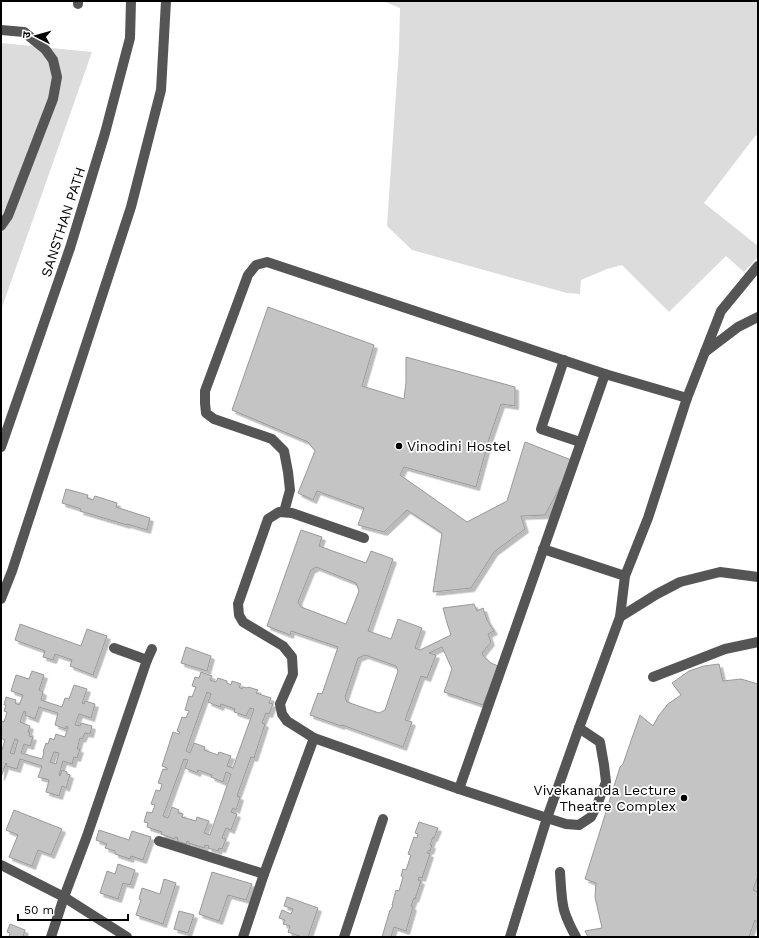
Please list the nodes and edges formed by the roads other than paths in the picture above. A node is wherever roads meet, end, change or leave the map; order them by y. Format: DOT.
graph roads {
  1 [pos="131,1"];
  2 [pos="166,1"];
  3 [pos="1,30"];
  4 [pos="1,226"];
  5 [pos="758,266"];
  6 [pos="758,316"];
  7 [pos="705,352"];
  8 [pos="564,360"];
  9 [pos="605,374"];
  10 [pos="687,398"];
  11 [pos="580,442"];
  12 [pos="1,447"];
  13 [pos="284,512"];
  14 [pos="364,538"];
  15 [pos="543,549"];
  16 [pos="625,576"];
  17 [pos="758,577"];
  18 [pos="1,599"];
  19 [pos="620,617"];
  20 [pos="758,642"];
  21 [pos="114,648"];
  22 [pos="152,649"];
  23 [pos="147,660"];
  24 [pos="653,677"];
  25 [pos="579,728"];
  26 [pos="314,738"];
  27 [pos="459,789"];
  28 [pos="547,818"];
  29 [pos="384,819"];
  30 [pos="159,841"];
  31 [pos="1,865"];
  32 [pos="560,872"];
  33 [pos="264,874"];
  34 [pos="64,897"];
  35 [pos="51,937"];
  36 [pos="127,937"];
  37 [pos="243,937"];
  38 [pos="344,937"];
  39 [pos="510,937"];
  40 [pos="576,937"];
  1 -- 12 [label="street, SANSTHAN PATH"];
  2 -- 18 [label="street"];
  3 -- 4 [label="street"];
  5 -- 7 [label="street"];
  6 -- 7 [label="street"];
  7 -- 10 [label="street"];
  8 -- 9 [label="street"];
  8 -- 11 [label="street"];
  8 -- 13 [label="street"];
  9 -- 10 [label="street"];
  9 -- 11 [label="street"];
  10 -- 16 [label="street"];
  11 -- 15 [label="street"];
  13 -- 14 [label="street"];
  13 -- 26 [label="street"];
  15 -- 16 [label="street"];
  15 -- 27 [label="street"];
  16 -- 19 [label="street"];
  17 -- 19 [label="street"];
  19 -- 25 [label="street"];
  20 -- 24 [label="street"];
  21 -- 23 [label="street"];
  22 -- 23 [label="street"];
  23 -- 34 [label="street"];
  25 -- 28 [label="street"];
  25 -- 28 [label="street"];
  26 -- 27 [label="street"];
  26 -- 33 [label="street"];
  27 -- 28 [label="street"];
  28 -- 39 [label="street"];
  29 -- 38 [label="street"];
  30 -- 33 [label="street"];
  31 -- 34 [label="street"];
  32 -- 40 [label="street"];
  33 -- 37 [label="street"];
  34 -- 35 [label="street"];
  34 -- 36 [label="street"];
}
